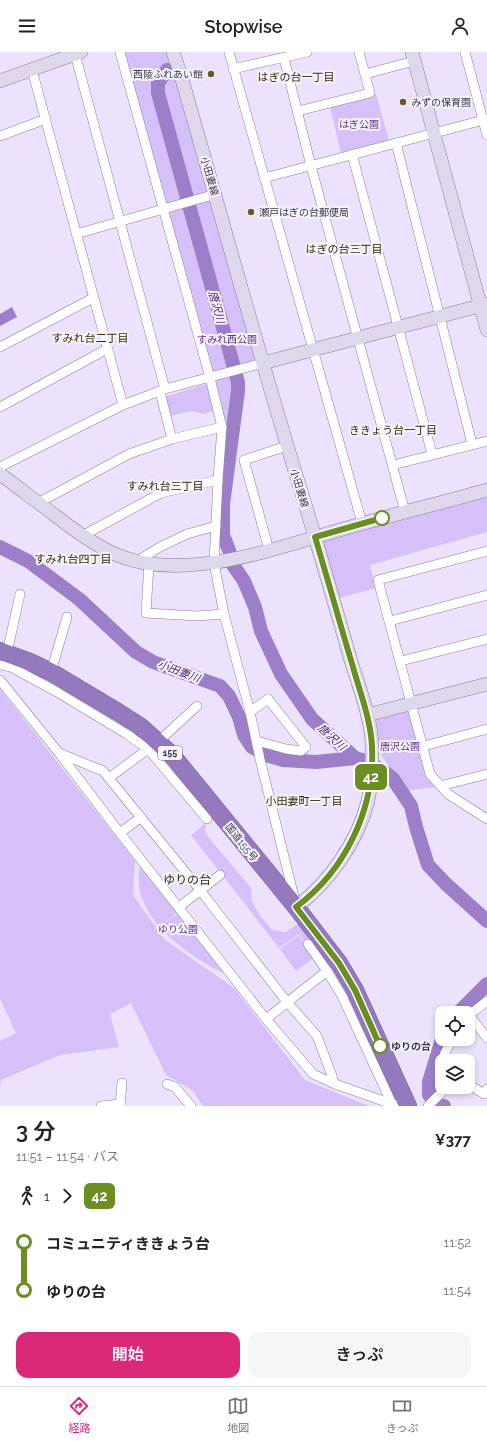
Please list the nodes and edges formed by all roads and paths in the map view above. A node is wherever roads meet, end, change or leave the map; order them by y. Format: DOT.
graph roads {
  1 [pos="120,52"];
  2 [pos="173,52"];
  3 [pos="229,52"];
  4 [pos="307,52"];
  5 [pos="359,52"];
  6 [pos="465,52"];
  7 [pos="78,53"];
  8 [pos="413,57"];
  9 [pos="284,58"];
  10 [pos="233,69"];
  11 [pos="32,70"];
  12 [pos="365,74"];
  13 [pos="0,81"];
  14 [pos="298,111"];
  15 [pos="46,119"];
  16 [pos="485,119"];
  17 [pos="434,133"];
  18 [pos="487,135"];
  19 [pos="0,136"];
  20 [pos="396,143"];
  21 [pos="352,154"];
  22 [pos="311,166"];
  23 [pos="264,178"];
  24 [pos="216,194"];
  25 [pos="164,208"];
  26 [pos="120,221"];
  27 [pos="76,234"];
  28 [pos="93,298"];
  29 [pos="484,305"];
  30 [pos="440,317"];
  31 [pos="399,328"];
  32 [pos="487,330"];
  33 [pos="359,339"];
  34 [pos="0,347"];
  35 [pos="107,349"];
  36 [pos="314,350"];
  37 [pos="263,363"];
  38 [pos="210,378"];
  39 [pos="162,391"];
  40 [pos="123,405"];
  41 [pos="0,407"];
  42 [pos="222,427"];
  43 [pos="172,439"];
  44 [pos="487,441"];
  45 [pos="472,444"];
  46 [pos="287,446"];
  47 [pos="432,454"];
  48 [pos="393,465"];
  49 [pos="0,466"];
  50 [pos="0,474"];
  51 [pos="218,480"];
  52 [pos="487,490"];
  53 [pos="38,503"];
  54 [pos="405,512"];
  55 [pos="362,523"];
  56 [pos="216,526"];
  57 [pos="82,536"];
  58 [pos="315,537"];
  59 [pos="269,550"];
  60 [pos="487,551"];
  61 [pos="143,562"];
  62 [pos="214,563"];
  63 [pos="20,594"];
  64 [pos="487,595"];
  65 [pos="224,614"];
  66 [pos="67,617"];
  67 [pos="390,621"];
  68 [pos="487,638"];
  69 [pos="2,656"];
  70 [pos="401,661"];
  71 [pos="51,672"];
  72 [pos="0,680"];
  73 [pos="487,684"];
  74 [pos="412,702"];
  75 [pos="197,706"];
  76 [pos="250,712"];
  77 [pos="367,715"];
  78 [pos="487,729"];
  79 [pos="257,743"];
  80 [pos="153,745"];
  81 [pos="424,746"];
  82 [pos="59,753"];
  83 [pos="487,774"];
  84 [pos="109,778"];
  85 [pos="440,786"];
  86 [pos="141,817"];
  87 [pos="486,817"];
  88 [pos="207,819"];
  89 [pos="120,834"];
  90 [pos="220,875"];
  91 [pos="200,890"];
  92 [pos="179,907"];
  93 [pos="296,907"];
  94 [pos="308,944"];
  95 [pos="327,971"];
  96 [pos="487,1001"];
  97 [pos="287,1002"];
  98 [pos="475,1011"];
  99 [pos="266,1019"];
  100 [pos="475,1023"];
  101 [pos="487,1038"];
  102 [pos="122,1083"];
  103 [pos="167,1084"];
  104 [pos="335,1084"];
  105 [pos="475,1088"];
  106 [pos="487,1089"];
  107 [pos="440,1094"];
  108 [pos="120,1105"];
  109 [pos="400,1105"];
  110 [pos="102,1106"];
  111 [pos="191,1106"];
  112 [pos="404,1106"];
  113 [pos="428,1106"];
  1 -- 25 [label="street"];
  2 -- 24 [label="street, 小田妻線"];
  3 -- 10 [label="street"];
  4 -- 9 [label="street"];
  5 -- 12 [label="street"];
  6 -- 16 [label="street"];
  7 -- 11 [label="street"];
  7 -- 26 [label="street"];
  8 -- 12 [label="street"];
  8 -- 17 [label="street"];
  9 -- 10 [label="street"];
  9 -- 14 [label="street"];
  10 -- 23 [label="street"];
  11 -- 13 [label="street"];
  11 -- 15 [label="street"];
  12 -- 14 [label="street"];
  14 -- 22 [label="street"];
  15 -- 19 [label="street"];
  15 -- 27 [label="street"];
  16 -- 17 [label="street"];
  16 -- 18 [label="street"];
  17 -- 20 [label="street"];
  17 -- 29 [label="street"];
  20 -- 21 [label="street"];
  20 -- 30 [label="street"];
  21 -- 22 [label="street"];
  21 -- 31 [label="street"];
  22 -- 23 [label="street"];
  22 -- 33 [label="street"];
  23 -- 36 [label="street"];
  24 -- 25 [label="street"];
  24 -- 37 [label="street, 小田妻線"];
  25 -- 26 [label="street"];
  25 -- 38 [label="street"];
  26 -- 27 [label="street"];
  26 -- 39 [label="street"];
  27 -- 28 [label="street"];
  28 -- 34 [label="street"];
  28 -- 35 [label="street"];
  29 -- 30 [label="street"];
  29 -- 32 [label="street"];
  30 -- 31 [label="street"];
  30 -- 45 [label="street"];
  31 -- 33 [label="street"];
  31 -- 47 [label="street"];
  33 -- 36 [label="street"];
  33 -- 48 [label="street"];
  35 -- 40 [label="street"];
  35 -- 41 [label="street"];
  36 -- 37 [label="street"];
  36 -- 55 [label="street"];
  37 -- 38 [label="street"];
  37 -- 46 [label="street, 小田妻線"];
  38 -- 39 [label="street"];
  38 -- 42 [label="street"];
  39 -- 40 [label="street"];
  39 -- 43 [label="street"];
  40 -- 49 [label="street"];
  42 -- 43 [label="street"];
  42 -- 51 [label="street"];
  43 -- 53 [label="street"];
  44 -- 45 [label="street"];
  45 -- 47 [label="street"];
  46 -- 58 [label="street, 小田妻線"];
  46 -- 59 [label="street"];
  47 -- 48 [label="street"];
  48 -- 54 [label="street"];
  50 -- 53 [label="street"];
  51 -- 56 [label="street"];
  51 -- 57 [label="street"];
  52 -- 54 [label="street"];
  53 -- 57 [label="street"];
  54 -- 55 [label="street"];
  55 -- 58 [label="street"];
  56 -- 61 [label="street"];
  56 -- 62 [label="street"];
  57 -- 61 [label="street"];
  58 -- 59 [label="street"];
  58 -- 77 [label="street, 小田妻線"];
  59 -- 62 [label="street"];
  60 -- 67 [label="street"];
  61 -- 62 [label="street"];
  61 -- 65 [label="street"];
  62 -- 65 [label="street"];
  63 -- 69 [label="street"];
  64 -- 67 [label="street"];
  65 -- 76 [label="street"];
  66 -- 71 [label="street"];
  67 -- 70 [label="street"];
  68 -- 70 [label="street"];
  69 -- 71 [label="highway, 国道155号 / 155"];
  69 -- 80 [label="street"];
  70 -- 74 [label="street"];
  71 -- 80 [label="highway, 国道155号 / 155"];
  72 -- 82 [label="street"];
  73 -- 74 [label="street"];
  74 -- 77 [label="street"];
  74 -- 81 [label="street"];
  75 -- 80 [label="street"];
  76 -- 79 [label="street"];
  76 -- 79 [label="street"];
  77 -- 93 [label="street, 小田妻線"];
  78 -- 81 [label="street"];
  79 -- 93 [label="street"];
  80 -- 84 [label="street"];
  80 -- 88 [label="street"];
  80 -- 93 [label="highway, 国道155号 / 155"];
  81 -- 85 [label="street"];
  82 -- 84 [label="street"];
  82 -- 89 [label="street"];
  83 -- 85 [label="street"];
  84 -- 86 [label="street"];
  85 -- 87 [label="street"];
  86 -- 89 [label="street"];
  86 -- 91 [label="street"];
  89 -- 92 [label="street"];
  90 -- 91 [label="street"];
  91 -- 92 [label="street"];
  91 -- 97 [label="street"];
  92 -- 99 [label="street"];
  93 -- 109 [label="highway, 国道155号 / 155"];
  94 -- 95 [label="street"];
  95 -- 97 [label="street"];
  95 -- 109 [label="street"];
  96 -- 98 [label="street"];
  97 -- 99 [label="street"];
  97 -- 104 [label="street"];
  99 -- 104 [label="street"];
  100 -- 101 [label="street"];
  102 -- 108 [label="street"];
  103 -- 111 [label="street"];
  104 -- 109 [label="street"];
  105 -- 106 [label="street"];
  107 -- 113 [label="street"];
  108 -- 110 [label="street"];
  109 -- 112 [label="street"];
}
